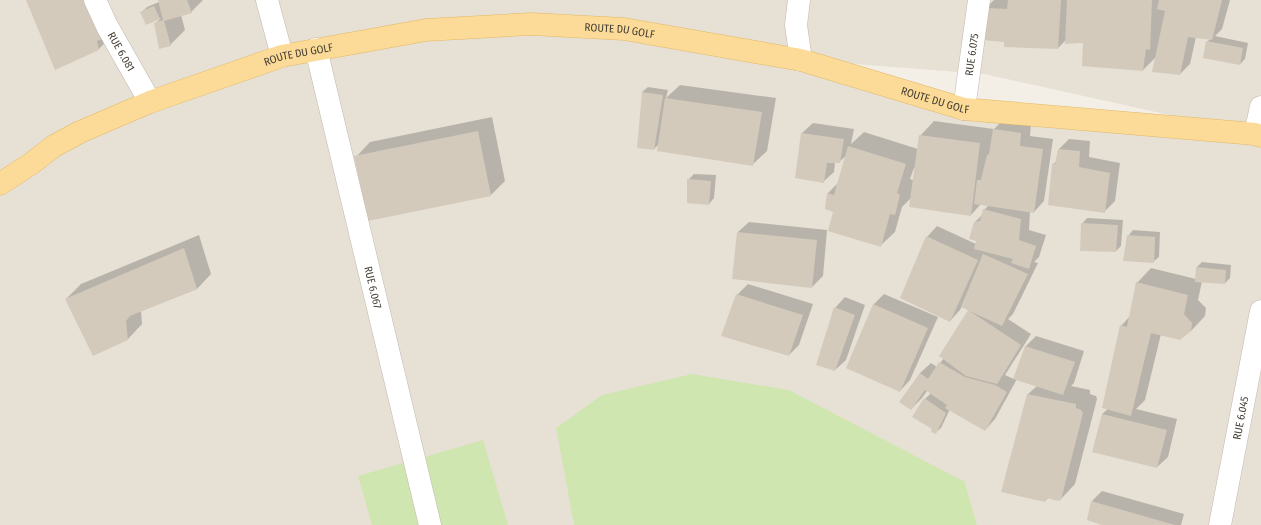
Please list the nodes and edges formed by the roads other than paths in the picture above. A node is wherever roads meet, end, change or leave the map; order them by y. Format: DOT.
graph roads {
  1 [pos="95,0"];
  2 [pos="267,0"];
  3 [pos="799,0"];
  4 [pos="979,0"];
  5 [pos="316,49"];
  6 [pos="282,56"];
  7 [pos="801,60"];
  8 [pos="150,102"];
  9 [pos="1261,107"];
  10 [pos="964,109"];
  11 [pos="1258,135"];
  12 [pos="0,184"];
  13 [pos="1261,311"];
  14 [pos="430,525"];
  15 [pos="1220,525"];
  1 -- 8 [label="street, RUE 6.081"];
  2 -- 6 [label="street"];
  3 -- 7 [label="street"];
  4 -- 10 [label="street, RUE 6.075"];
  5 -- 6 [label="main road, ROUTE DU GOLF"];
  5 -- 7 [label="main road, ROUTE DU GOLF"];
  5 -- 14 [label="street, RUE 6.067"];
  6 -- 8 [label="main road, ROUTE DU GOLF"];
  7 -- 10 [label="main road, ROUTE DU GOLF"];
  8 -- 12 [label="main road, ROUTE DU GOLF"];
  9 -- 11 [label="street"];
  10 -- 11 [label="main road, ROUTE DU GOLF"];
  13 -- 15 [label="street, RUE 6.045"];
}
